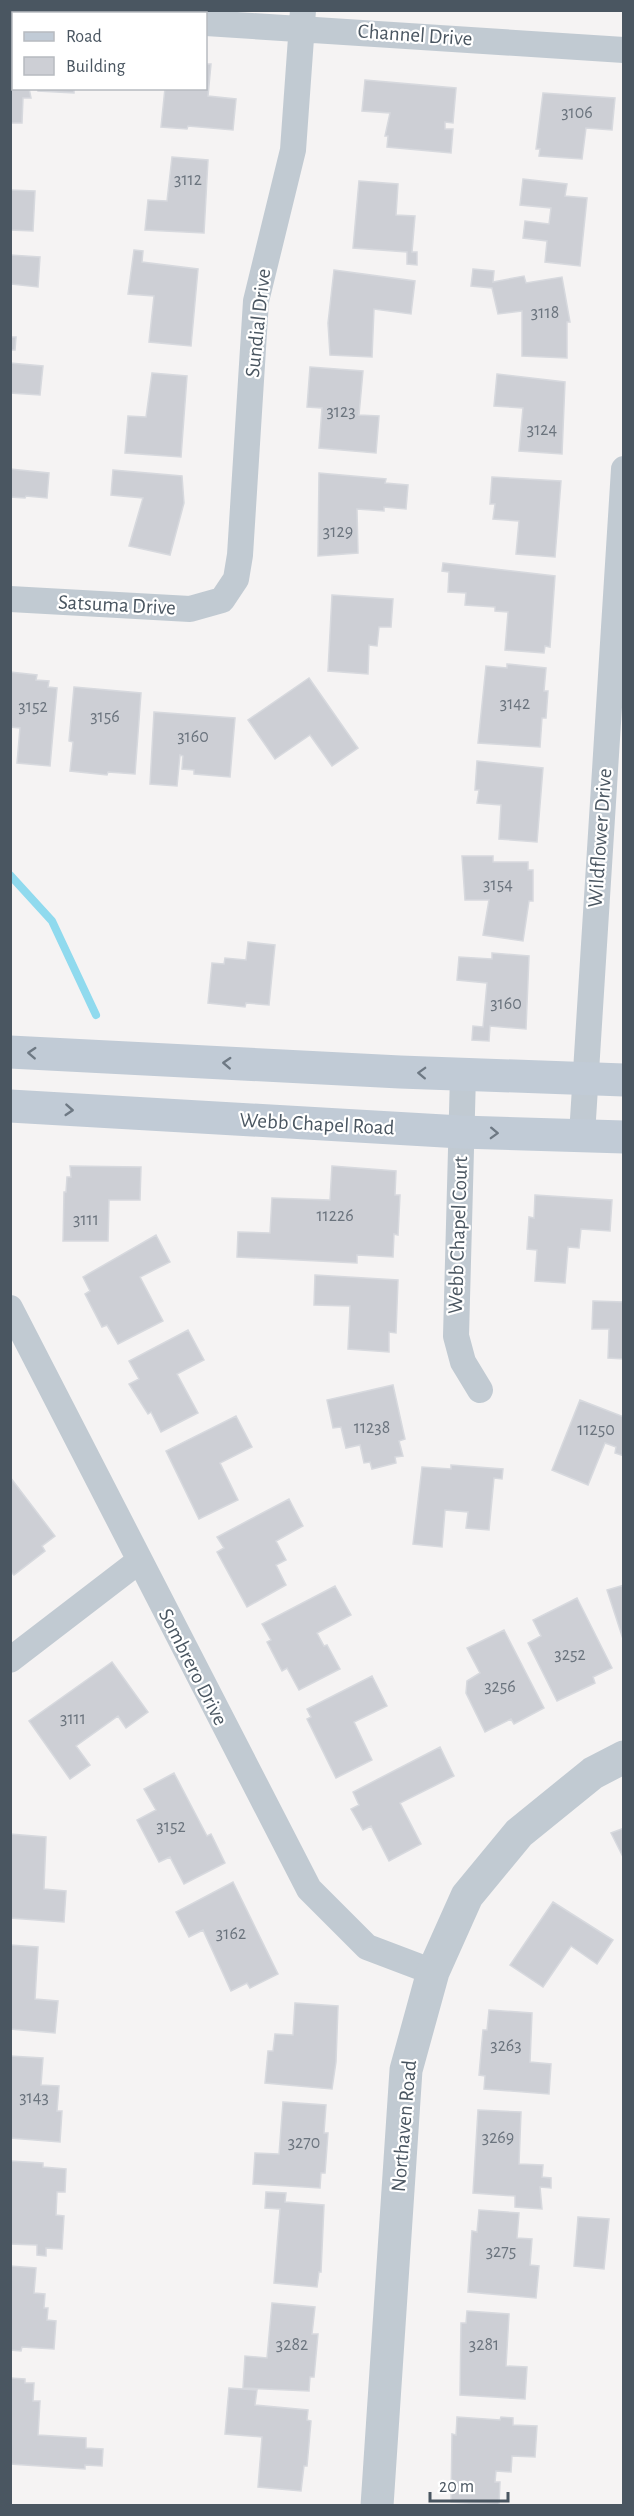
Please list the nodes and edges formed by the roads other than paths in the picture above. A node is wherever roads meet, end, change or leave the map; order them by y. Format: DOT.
graph roads {
  1 [pos="303,19"];
  2 [pos="207,23"];
  3 [pos="624,50"];
  4 [pos="624,470"];
  5 [pos="10,599"];
  6 [pos="222,600"];
  7 [pos="10,1052"];
  8 [pos="463,1074"];
  9 [pos="585,1078"];
  10 [pos="624,1080"];
  11 [pos="10,1106"];
  12 [pos="461,1132"];
  13 [pos="582,1136"];
  14 [pos="624,1137"];
  15 [pos="10,1308"];
  16 [pos="480,1390"];
  17 [pos="139,1561"];
  18 [pos="10,1660"];
  19 [pos="624,1757"];
  20 [pos="433,1972"];
  21 [pos="377,2505"];
  1 -- 2 [label="street, Channel Drive"];
  1 -- 3 [label="street, Channel Drive"];
  1 -- 6 [label="street, Sundial Drive"];
  4 -- 9 [label="street, Wildflower Drive"];
  5 -- 6 [label="street, Satsuma Drive"];
  8 -- 7 [label="main road, one-way"];
  8 -- 9 [label="main road"];
  8 -- 12 [label="street, Webb Chapel Court"];
  9 -- 10 [label="main road"];
  9 -- 13 [label="street, Wildflower Drive"];
  11 -- 12 [label="main road, Webb Chapel Road, one-way"];
  12 -- 13 [label="main road, Webb Chapel Road, one-way"];
  12 -- 16 [label="street, Webb Chapel Court"];
  13 -- 14 [label="main road, Webb Chapel Road"];
  15 -- 17 [label="street, Sombrero Drive"];
  17 -- 18 [label="street"];
  17 -- 20 [label="street, Sombrero Drive"];
  19 -- 20 [label="street, Northaven Road"];
  20 -- 21 [label="street, Northaven Road"];
}
